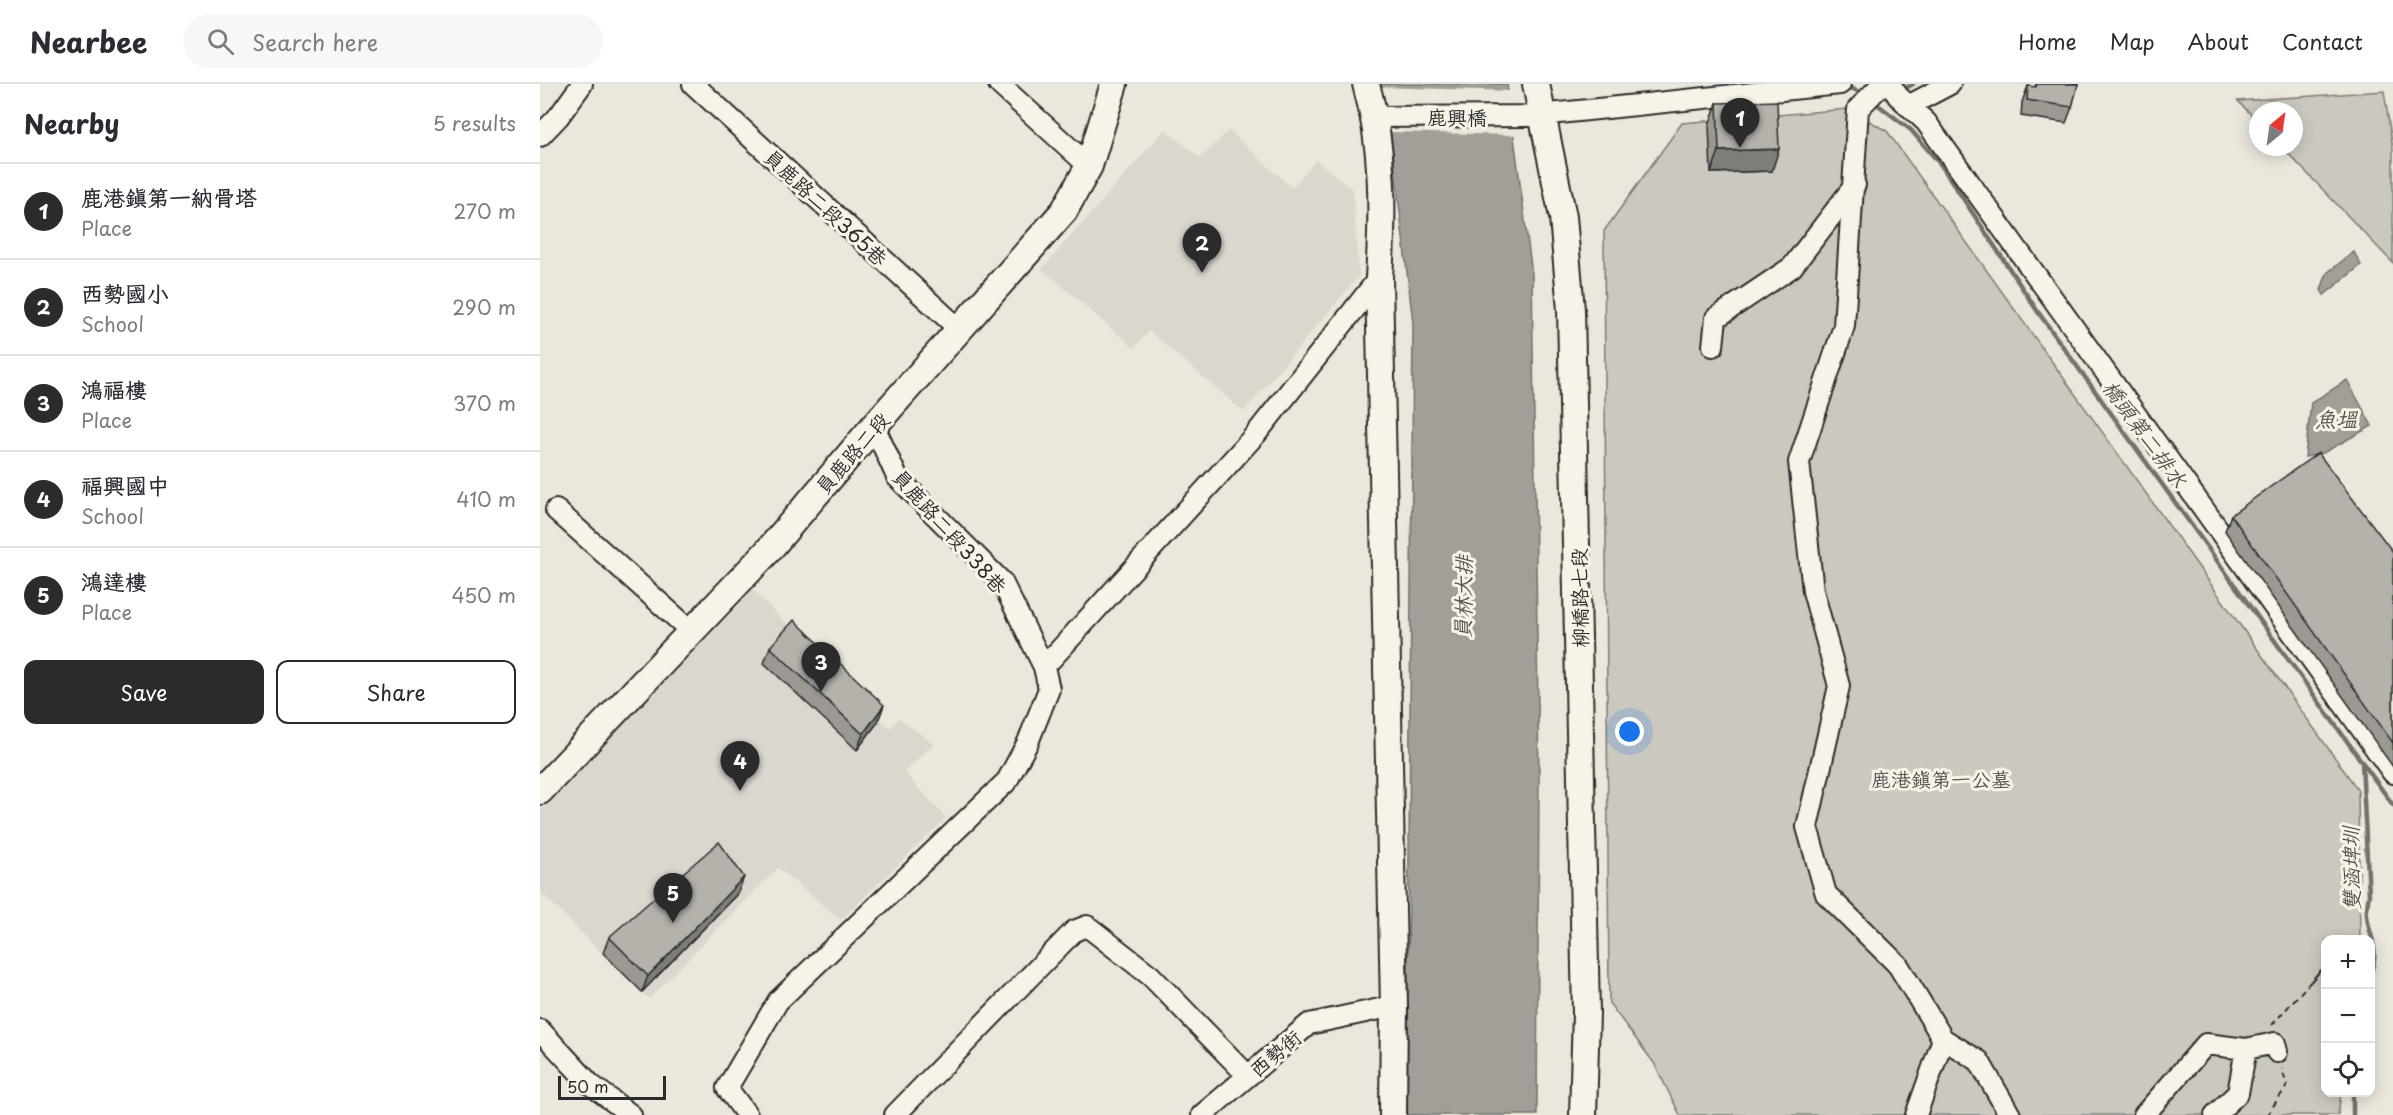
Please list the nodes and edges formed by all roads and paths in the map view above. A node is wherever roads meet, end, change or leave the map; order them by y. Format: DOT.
graph roads {
  1 [pos="582,84"];
  2 [pos="693,84"];
  3 [pos="999,84"];
  4 [pos="1114,84"];
  5 [pos="1366,84"];
  6 [pos="1536,84"];
  7 [pos="1840,84"];
  8 [pos="1950,84"];
  9 [pos="1884,85"];
  10 [pos="1908,106"];
  11 [pos="1536,116"];
  12 [pos="1379,117"];
  13 [pos="540,136"];
  14 [pos="1089,166"];
  15 [pos="1855,185"];
  16 [pos="1379,278"];
  17 [pos="960,330"];
  18 [pos="1713,346"];
  19 [pos="874,426"];
  20 [pos="556,510"];
  21 [pos="692,631"];
  22 [pos="1044,667"];
  23 [pos="2393,773"];
  24 [pos="542,784"];
  25 [pos="2307,986"];
  26 [pos="1394,1006"];
  27 [pos="540,1030"];
  28 [pos="1943,1039"];
  29 [pos="2249,1048"];
  30 [pos="2276,1048"];
  31 [pos="1248,1076"];
  32 [pos="631,1115"];
  33 [pos="747,1115"];
  34 [pos="895,1115"];
  35 [pos="1202,1115"];
  36 [pos="1393,1115"];
  37 [pos="1583,1115"];
  38 [pos="1916,1115"];
  39 [pos="2010,1115"];
  40 [pos="2144,1115"];
  41 [pos="2216,1115"];
  42 [pos="2267,1115"];
  1 -- 13 [label="street"];
  2 -- 17 [label="street, 員鹿路二段365巷"];
  3 -- 14 [label="street"];
  4 -- 14 [label="main road, 員鹿路二段"];
  5 -- 12 [label="main road"];
  6 -- 11 [label="main road, 柳橋路七段"];
  7 -- 11 [label="street, 鹿興橋"];
  8 -- 10 [label="street"];
  9 -- 10 [label="street"];
  9 -- 15 [label="street"];
  10 -- 23 [label="street"];
  11 -- 12 [label="street, 鹿興橋"];
  11 -- 37 [label="main road, 柳橋路七段"];
  12 -- 16 [label="main road"];
  14 -- 17 [label="main road, 員鹿路二段"];
  15 -- 18 [label="street"];
  15 -- 28 [label="street"];
  16 -- 22 [label="street"];
  16 -- 26 [label="main road"];
  17 -- 19 [label="main road, 員鹿路二段"];
  19 -- 21 [label="main road, 員鹿路二段"];
  19 -- 22 [label="street, 員鹿路二段338巷"];
  20 -- 21 [label="street"];
  21 -- 24 [label="main road, 員鹿路二段"];
  22 -- 33 [label="street"];
  25 -- 29 [label="path"];
  26 -- 31 [label="street, 西勢街"];
  26 -- 36 [label="main road"];
  27 -- 32 [label="street"];
  28 -- 38 [label="street"];
  28 -- 39 [label="street"];
  29 -- 30 [label="street"];
  29 -- 40 [label="street"];
  29 -- 41 [label="street"];
  30 -- 42 [label="path"];
  31 -- 34 [label="street"];
  31 -- 35 [label="street, 西勢街"];
}
